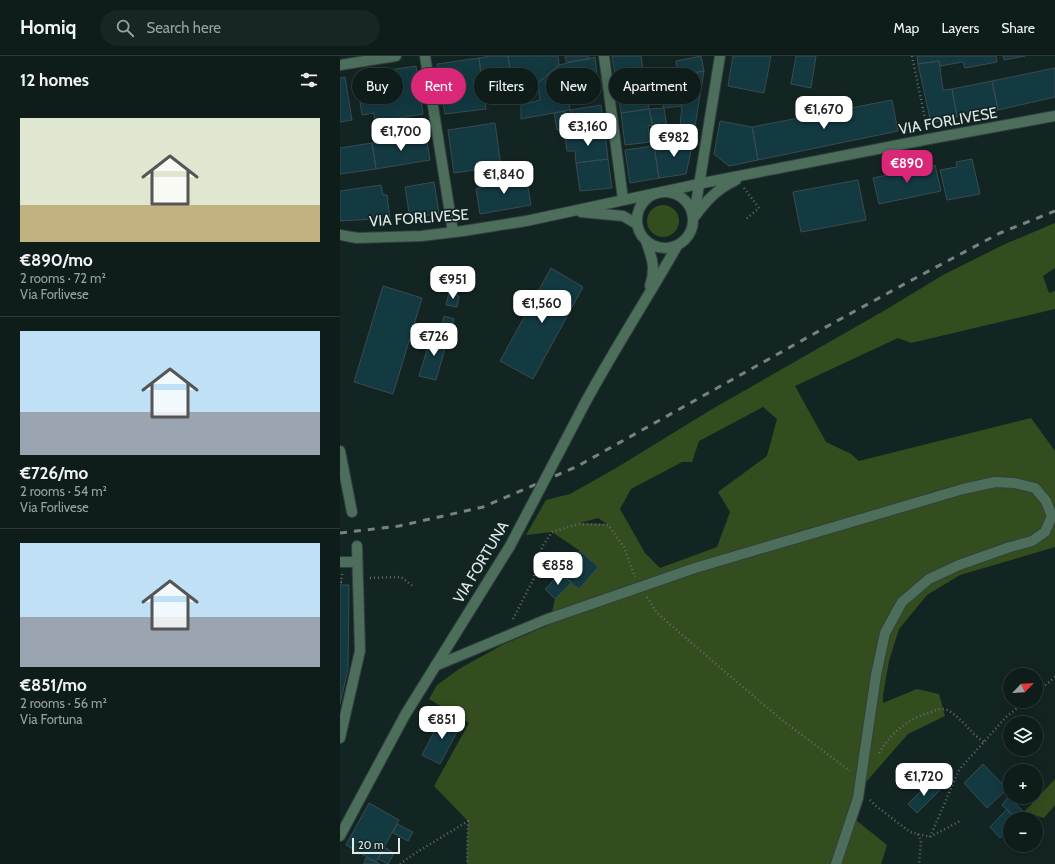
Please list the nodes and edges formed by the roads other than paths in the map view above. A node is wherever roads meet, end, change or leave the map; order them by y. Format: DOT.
graph roads {
  1 [pos="396,56"];
  2 [pos="425,56"];
  3 [pos="604,56"];
  4 [pos="720,56"];
  5 [pos="340,65"];
  6 [pos="1055,116"];
  7 [pos="753,174"];
  8 [pos="700,184"];
  9 [pos="654,193"];
  10 [pos="623,199"];
  11 [pos="571,212"];
  12 [pos="693,218"];
  13 [pos="637,224"];
  14 [pos="453,232"];
  15 [pos="340,235"];
  16 [pos="646,241"];
  17 [pos="677,246"];
  18 [pos="645,303"];
  19 [pos="340,451"];
  20 [pos="352,512"];
  21 [pos="357,546"];
  22 [pos="340,562"];
  23 [pos="357,562"];
  24 [pos="435,666"];
  25 [pos="340,738"];
  26 [pos="340,836"];
  27 [pos="836,864"];
  1 -- 5 [label="street"];
  2 -- 14 [label="street"];
  3 -- 10 [label="street"];
  4 -- 8 [label="street"];
  6 -- 7 [label="street, VIA FORLIVESE"];
  7 -- 8 [label="street, VIA FORLIVESE"];
  7 -- 12 [label="street, VIA FORLIVESE"];
  8 -- 9 [label="street, VIA FORLIVESE"];
  8 -- 12 [label="street"];
  9 -- 10 [label="street, VIA FORLIVESE"];
  9 -- 12 [label="street, VIA FORLIVESE"];
  9 -- 13 [label="street"];
  10 -- 11 [label="street, VIA FORLIVESE"];
  11 -- 13 [label="street, VIA FORLIVESE"];
  11 -- 14 [label="street, VIA FORLIVESE"];
  12 -- 17 [label="street, VIA FORLIVESE"];
  13 -- 16 [label="street"];
  14 -- 15 [label="street, VIA FORLIVESE"];
  16 -- 17 [label="street"];
  16 -- 18 [label="street, VIA FORTUNA"];
  17 -- 18 [label="street, VIA FORTUNA"];
  18 -- 24 [label="street, VIA FORTUNA, bridge"];
  19 -- 20 [label="street"];
  21 -- 23 [label="street"];
  22 -- 23 [label="street"];
  23 -- 25 [label="street"];
  24 -- 26 [label="street, VIA FORTUNA"];
  24 -- 27 [label="street"];
}
